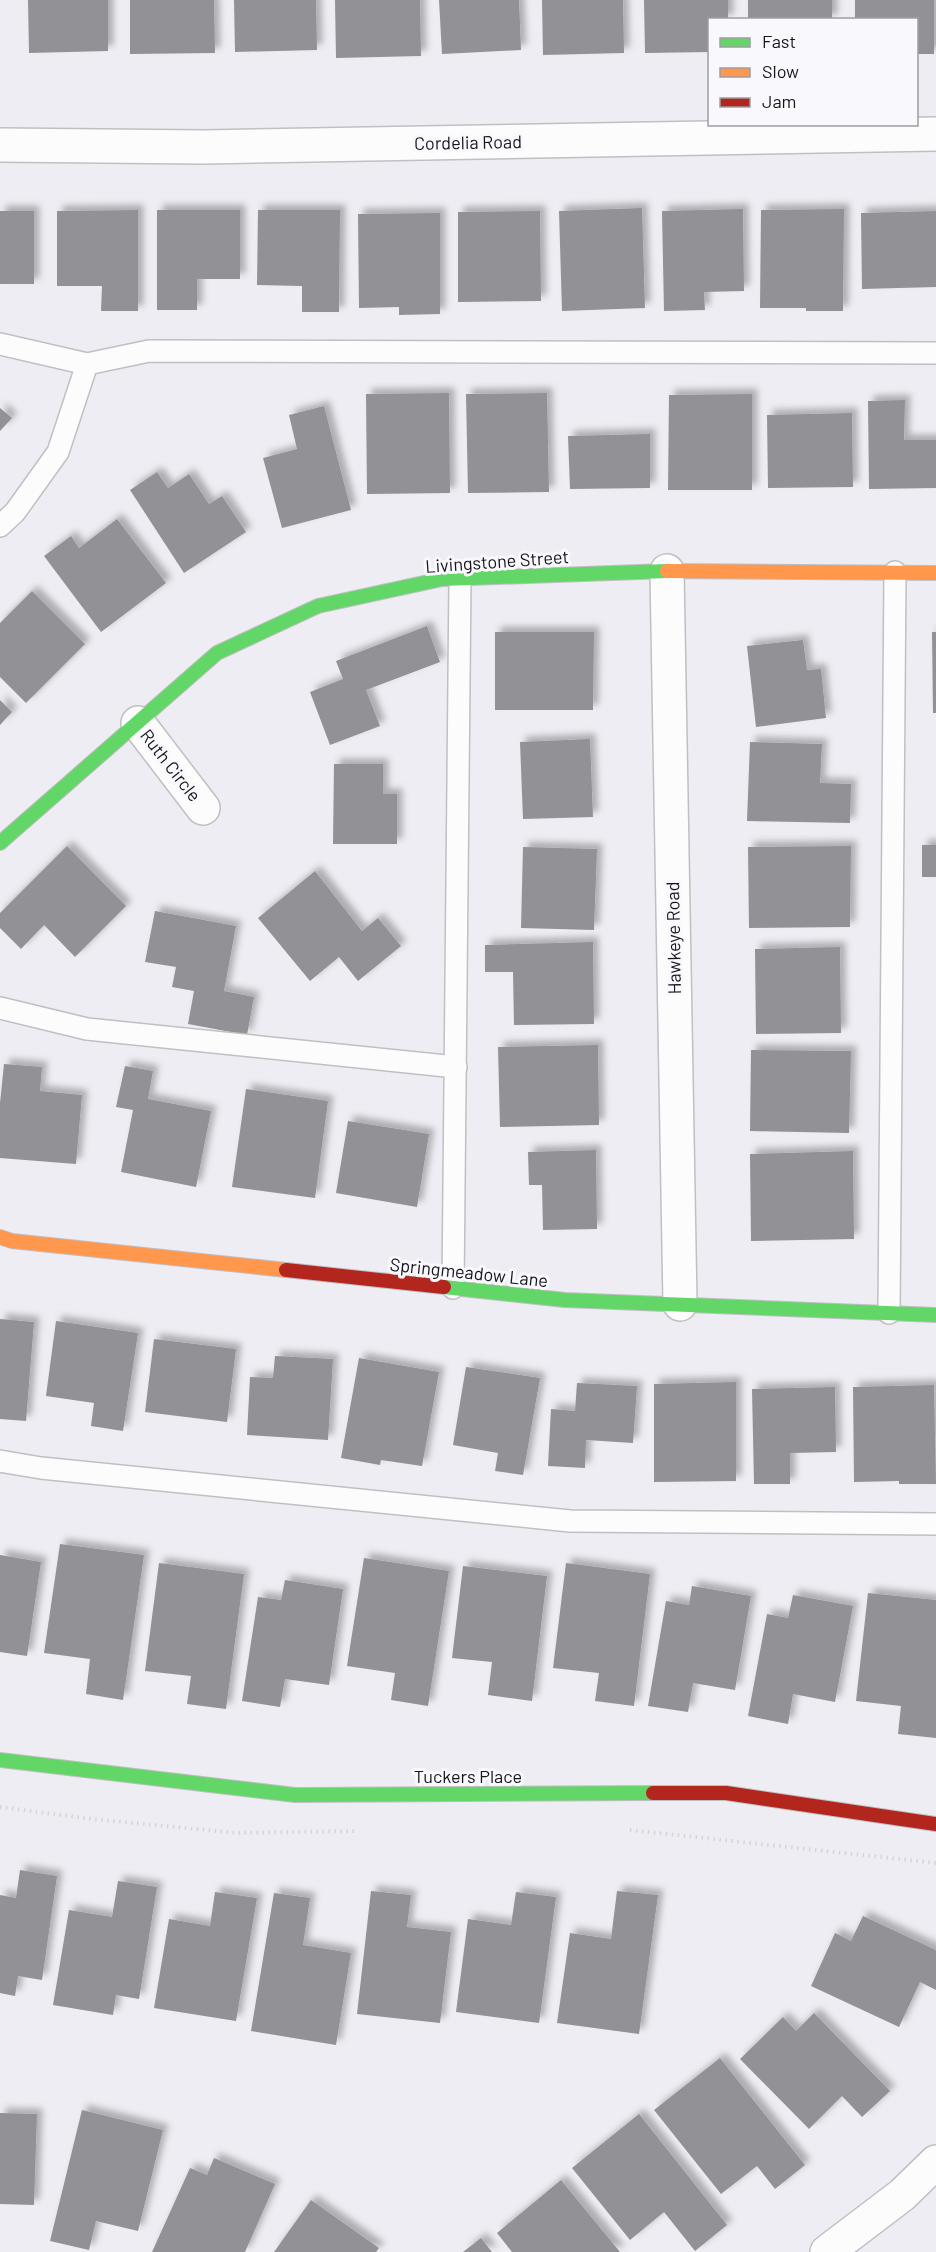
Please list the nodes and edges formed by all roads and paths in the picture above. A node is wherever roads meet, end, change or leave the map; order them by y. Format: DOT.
graph roads {
  1 [pos="936,134"];
  2 [pos="0,145"];
  3 [pos="0,344"];
  4 [pos="936,353"];
  5 [pos="87,364"];
  6 [pos="0,526"];
  7 [pos="667,571"];
  8 [pos="895,572"];
  9 [pos="936,573"];
  10 [pos="460,578"];
  11 [pos="138,723"];
  12 [pos="203,808"];
  13 [pos="0,843"];
  14 [pos="0,1008"];
  15 [pos="456,1067"];
  16 [pos="0,1237"];
  17 [pos="453,1288"];
  18 [pos="680,1304"];
  19 [pos="890,1313"];
  20 [pos="936,1315"];
  21 [pos="0,1461"];
  22 [pos="936,1524"];
  23 [pos="0,1760"];
  24 [pos="0,1807"];
  25 [pos="936,1824"];
  26 [pos="627,1829"];
  27 [pos="366,1831"];
  28 [pos="936,1863"];
  29 [pos="936,2162"];
  30 [pos="827,2252"];
  1 -- 2 [label="street, Cordelia Road"];
  3 -- 5 [label="lane"];
  4 -- 5 [label="lane"];
  5 -- 6 [label="lane"];
  7 -- 8 [label="street, Livingstone Street"];
  7 -- 10 [label="street, Livingstone Street"];
  7 -- 18 [label="street, Hawkeye Road"];
  8 -- 9 [label="street, Livingstone Street"];
  8 -- 19 [label="lane"];
  10 -- 11 [label="street, Livingstone Street"];
  10 -- 15 [label="lane"];
  11 -- 12 [label="street, Ruth Circle"];
  11 -- 13 [label="street, Livingstone Street"];
  14 -- 15 [label="lane"];
  15 -- 17 [label="lane"];
  16 -- 17 [label="street, Springmeadow Lane"];
  17 -- 18 [label="street, Springmeadow Lane"];
  18 -- 19 [label="street, Springmeadow Lane"];
  19 -- 20 [label="street, Springmeadow Lane"];
  21 -- 22 [label="lane"];
  23 -- 25 [label="street, Tuckers Place"];
  24 -- 27 [label="path"];
  26 -- 28 [label="path"];
  29 -- 30 [label="street"];
}
